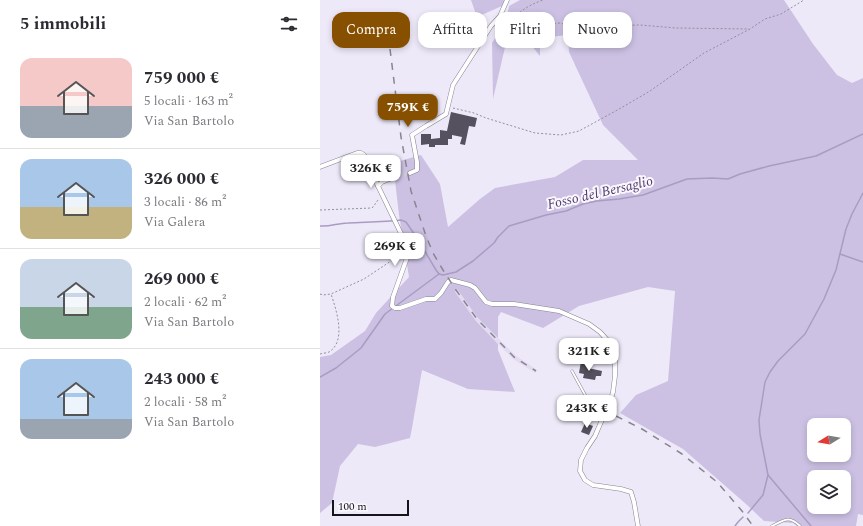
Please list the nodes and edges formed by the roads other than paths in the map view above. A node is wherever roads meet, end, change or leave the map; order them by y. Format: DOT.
graph roads {
  1 [pos="506,0"];
  2 [pos="320,167"];
  3 [pos="410,173"];
  4 [pos="396,176"];
  5 [pos="378,186"];
  6 [pos="572,371"];
  7 [pos="610,402"];
  8 [pos="596,413"];
  9 [pos="603,418"];
  10 [pos="638,526"];
  11 [pos="772,526"];
  12 [pos="800,526"];
  1 -- 3 [label="street"];
  2 -- 5 [label="street"];
  4 -- 5 [label="street"];
  5 -- 7 [label="street"];
  6 -- 8 [label="lane"];
  7 -- 8 [label="lane"];
  7 -- 9 [label="street"];
  8 -- 9 [label="lane"];
  9 -- 10 [label="street"];
  11 -- 12 [label="lane"];
}
